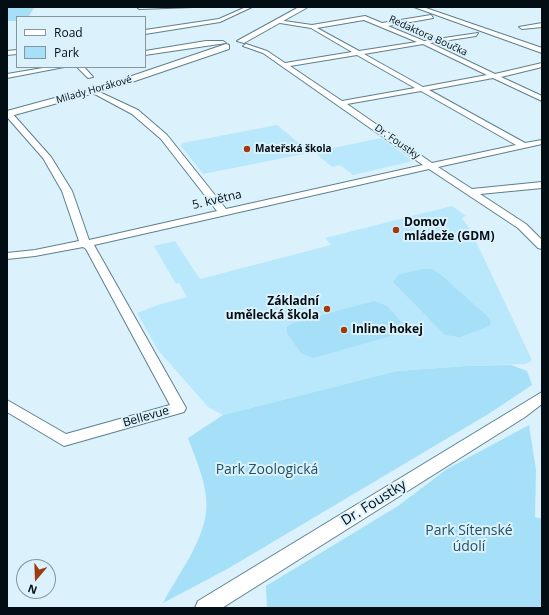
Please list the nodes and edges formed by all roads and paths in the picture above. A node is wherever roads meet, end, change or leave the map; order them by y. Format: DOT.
graph roads {
  1 [pos="191,7"];
  2 [pos="250,7"];
  3 [pos="304,7"];
  4 [pos="417,7"];
  5 [pos="139,9"];
  6 [pos="431,17"];
  7 [pos="277,22"];
  8 [pos="382,25"];
  9 [pos="542,25"];
  10 [pos="312,27"];
  11 [pos="522,27"];
  12 [pos="146,32"];
  13 [pos="476,34"];
  14 [pos="425,43"];
  15 [pos="244,44"];
  16 [pos="224,45"];
  17 [pos="542,51"];
  18 [pos="146,53"];
  19 [pos="359,53"];
  20 [pos="283,65"];
  21 [pos="542,66"];
  22 [pos="55,68"];
  23 [pos="81,68"];
  24 [pos="7,76"];
  25 [pos="495,76"];
  26 [pos="90,77"];
  27 [pos="423,88"];
  28 [pos="93,91"];
  29 [pos="542,99"];
  30 [pos="341,103"];
  31 [pos="7,114"];
  32 [pos="542,142"];
  33 [pos="524,146"];
  34 [pos="433,166"];
  35 [pos="542,185"];
  36 [pos="473,192"];
  37 [pos="223,212"];
  38 [pos="85,243"];
  39 [pos="542,246"];
  40 [pos="7,256"];
  41 [pos="542,397"];
  42 [pos="7,405"];
  43 [pos="211,607"];
  1 -- 5 [label="street"];
  2 -- 12 [label="street"];
  3 -- 7 [label="main road, Milady Horákové"];
  4 -- 17 [label="street"];
  6 -- 8 [label="street"];
  7 -- 10 [label="street, Redaktora Boučka"];
  7 -- 15 [label="main road, Milady Horákové"];
  8 -- 10 [label="street, Redaktora Boučka"];
  8 -- 14 [label="street, Redaktora Boučka"];
  9 -- 11 [label="street"];
  10 -- 19 [label="street"];
  13 -- 14 [label="street"];
  14 -- 19 [label="street"];
  14 -- 25 [label="street, Redaktora Boučka"];
  15 -- 16 [label="main road, Milady Horákové"];
  15 -- 20 [label="street, Dr. Foustky"];
  16 -- 18 [label="street"];
  16 -- 28 [label="main road, Milady Horákové"];
  19 -- 20 [label="street"];
  19 -- 27 [label="street"];
  20 -- 30 [label="street, Dr. Foustky"];
  21 -- 25 [label="street"];
  22 -- 24 [label="street"];
  23 -- 26 [label="street"];
  25 -- 27 [label="street"];
  25 -- 29 [label="street, Redaktora Boučka"];
  27 -- 30 [label="street"];
  27 -- 33 [label="street"];
  28 -- 31 [label="main road, Milady Horákové"];
  28 -- 37 [label="street"];
  30 -- 34 [label="street, Dr. Foustky"];
  31 -- 38 [label="street"];
  32 -- 33 [label="street, 5. května"];
  33 -- 34 [label="street, 5. května"];
  34 -- 36 [label="street, Dr. Foustky"];
  34 -- 37 [label="street, 5. května"];
  35 -- 36 [label="street"];
  36 -- 39 [label="street, Dr. Foustky"];
  37 -- 38 [label="street, 5. května"];
  38 -- 40 [label="street, 5. května"];
  38 -- 42 [label="street, Bellevue"];
  41 -- 43 [label="street, Dr. Foustky"];
}
